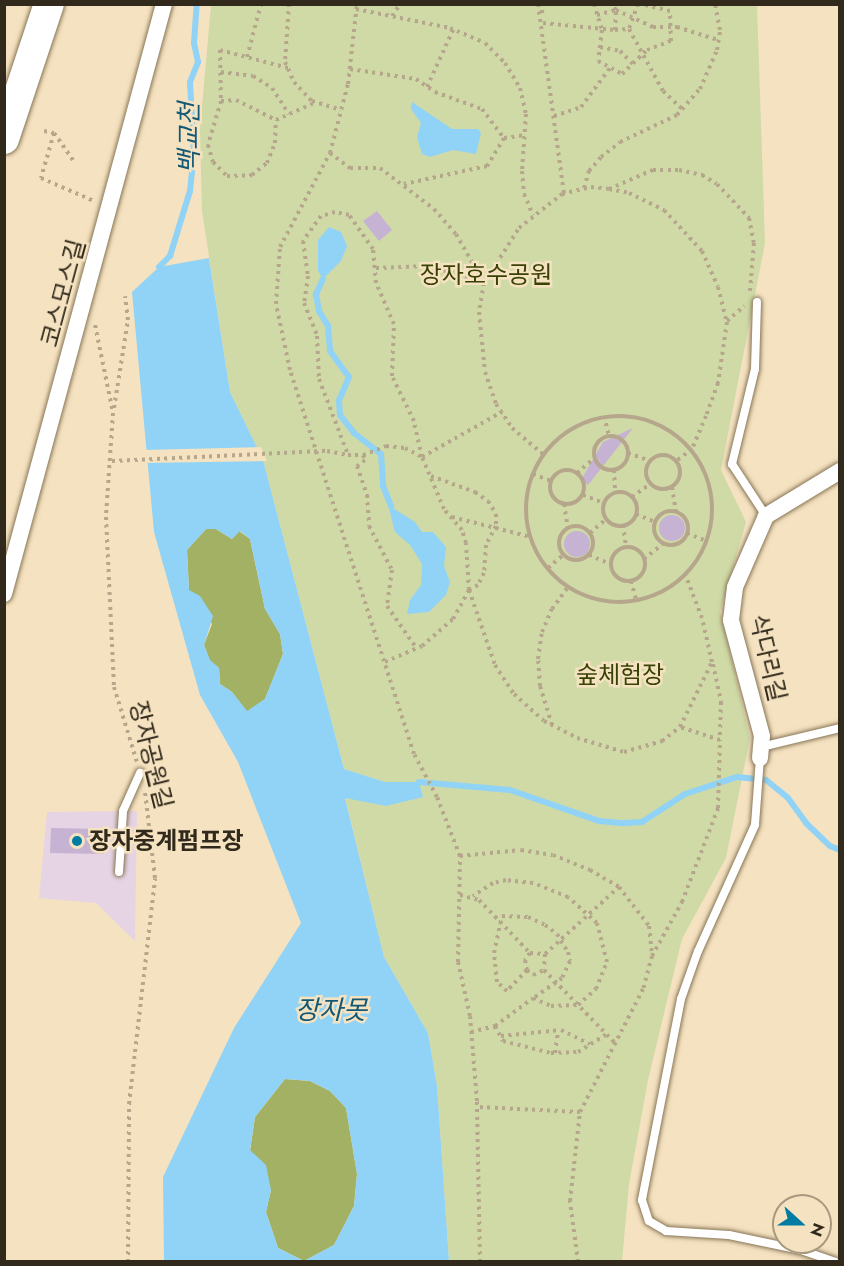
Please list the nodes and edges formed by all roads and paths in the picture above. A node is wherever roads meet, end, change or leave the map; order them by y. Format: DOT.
graph roads {
  1 [pos="49,4"];
  2 [pos="164,4"];
  3 [pos="261,4"];
  4 [pos="289,4"];
  5 [pos="400,4"];
  6 [pos="538,4"];
  7 [pos="543,4"];
  8 [pos="594,4"];
  9 [pos="612,4"];
  10 [pos="640,4"];
  11 [pos="715,4"];
  12 [pos="356,7"];
  13 [pos="616,10"];
  14 [pos="597,15"];
  15 [pos="392,16"];
  16 [pos="542,17"];
  17 [pos="636,18"];
  18 [pos="543,23"];
  19 [pos="670,26"];
  20 [pos="629,29"];
  21 [pos="453,30"];
  22 [pos="602,30"];
  23 [pos="615,30"];
  24 [pos="718,40"];
  25 [pos="600,47"];
  26 [pos="645,53"];
  27 [pos="247,57"];
  28 [pos="633,64"];
  29 [pos="288,68"];
  30 [pos="610,68"];
  31 [pos="350,69"];
  32 [pos="221,72"];
  33 [pos="427,87"];
  34 [pos="221,101"];
  35 [pos="316,102"];
  36 [pos="341,110"];
  37 [pos="682,110"];
  38 [pos="290,114"];
  39 [pos="554,116"];
  40 [pos="276,120"];
  41 [pos="44,131"];
  42 [pos="54,133"];
  43 [pos="525,135"];
  44 [pos="504,138"];
  45 [pos="4,139"];
  46 [pos="330,153"];
  47 [pos="73,160"];
  48 [pos="404,184"];
  49 [pos="584,189"];
  50 [pos="609,189"];
  51 [pos="564,194"];
  52 [pos="100,204"];
  53 [pos="533,215"];
  54 [pos="376,268"];
  55 [pos="484,283"];
  56 [pos="87,296"];
  57 [pos="125,296"];
  58 [pos="757,302"];
  59 [pos="727,322"];
  60 [pos="502,412"];
  61 [pos="113,413"];
  62 [pos="604,416"];
  63 [pos="609,436"];
  64 [pos="692,449"];
  65 [pos="628,453"];
  66 [pos="318,454"];
  67 [pos="348,455"];
  68 [pos="363,455"];
  69 [pos="544,455"];
  70 [pos="422,457"];
  71 [pos="595,458"];
  72 [pos="112,461"];
  73 [pos="650,461"];
  74 [pos="676,461"];
  75 [pos="614,470"];
  76 [pos="840,471"];
  77 [pos="577,473"];
  78 [pos="533,474"];
  79 [pos="431,476"];
  80 [pos="551,481"];
  81 [pos="650,484"];
  82 [pos="672,487"];
  83 [pos="615,492"];
  84 [pos="583,495"];
  85 [pos="632,497"];
  86 [pos="603,503"];
  87 [pos="564,504"];
  88 [pos="676,511"];
  89 [pos="636,514"];
  90 [pos="766,516"];
  91 [pos="451,517"];
  92 [pos="606,519"];
  93 [pos="655,522"];
  94 [pos="623,525"];
  95 [pos="568,528"];
  96 [pos="495,529"];
  97 [pos="590,533"];
  98 [pos="687,533"];
  99 [pos="531,537"];
  100 [pos="706,541"];
  101 [pos="664,543"];
  102 [pos="626,547"];
  103 [pos="563,555"];
  104 [pos="589,555"];
  105 [pos="644,559"];
  106 [pos="610,564"];
  107 [pos="548,568"];
  108 [pos="685,574"];
  109 [pos="631,581"];
  110 [pos="568,587"];
  111 [pos="469,590"];
  112 [pos="4,594"];
  113 [pos="636,600"];
  114 [pos="417,649"];
  115 [pos="385,662"];
  116 [pos="712,662"];
  117 [pos="552,725"];
  118 [pos="680,727"];
  119 [pos="840,728"];
  120 [pos="720,740"];
  121 [pos="761,753"];
  122 [pos="140,773"];
  123 [pos="460,856"];
  124 [pos="119,872"];
  125 [pos="619,887"];
  126 [pos="460,895"];
  127 [pos="473,896"];
  128 [pos="588,914"];
  129 [pos="501,922"];
  130 [pos="561,939"];
  131 [pos="530,953"];
  132 [pos="545,954"];
  133 [pos="652,956"];
  134 [pos="527,970"];
  135 [pos="544,970"];
  136 [pos="555,981"];
  137 [pos="533,998"];
  138 [pos="578,1005"];
  139 [pos="495,1026"];
  140 [pos="558,1031"];
  141 [pos="471,1032"];
  142 [pos="607,1035"];
  143 [pos="501,1036"];
  144 [pos="615,1043"];
  145 [pos="590,1044"];
  146 [pos="555,1053"];
  147 [pos="477,1107"];
  148 [pos="580,1112"];
  149 [pos="128,1262"];
  150 [pos="480,1262"];
  151 [pos="578,1262"];
  152 [pos="835,1262"];
  1 -- 45 [label="highway"];
  2 -- 56 [label="street, 코스모스길"];
  3 -- 27 [label="path"];
  4 -- 29 [label="path"];
  5 -- 15 [label="path"];
  6 -- 16 [label="path"];
  7 -- 16 [label="path"];
  8 -- 14 [label="path"];
  9 -- 13 [label="path"];
  10 -- 17 [label="path"];
  10 -- 19 [label="path"];
  11 -- 24 [label="path"];
  12 -- 15 [label="path"];
  12 -- 31 [label="path"];
  13 -- 14 [label="path"];
  13 -- 17 [label="path"];
  13 -- 23 [label="path"];
  14 -- 22 [label="path"];
  15 -- 21 [label="path"];
  16 -- 18 [label="path"];
  17 -- 19 [label="path"];
  17 -- 20 [label="path"];
  18 -- 22 [label="path"];
  18 -- 39 [label="path"];
  19 -- 24 [label="path"];
  19 -- 26 [label="path"];
  20 -- 23 [label="path"];
  20 -- 26 [label="path"];
  21 -- 33 [label="path"];
  21 -- 43 [label="path"];
  22 -- 23 [label="path"];
  22 -- 25 [label="path"];
  24 -- 37 [label="path"];
  25 -- 28 [label="path"];
  25 -- 30 [label="path"];
  26 -- 28 [label="path"];
  26 -- 37 [label="path"];
  27 -- 29 [label="path"];
  27 -- 32 [label="path"];
  28 -- 30 [label="path"];
  29 -- 35 [label="path"];
  30 -- 39 [label="path"];
  31 -- 33 [label="path"];
  31 -- 36 [label="path"];
  32 -- 34 [label="path"];
  32 -- 38 [label="path"];
  33 -- 44 [label="path"];
  34 -- 40 [label="path"];
  34 -- 40 [label="path"];
  35 -- 36 [label="path"];
  35 -- 38 [label="path"];
  36 -- 46 [label="path"];
  37 -- 49 [label="path"];
  38 -- 40 [label="path"];
  39 -- 51 [label="path"];
  41 -- 42 [label="path"];
  42 -- 47 [label="path"];
  42 -- 52 [label="path"];
  43 -- 44 [label="path"];
  43 -- 53 [label="path"];
  44 -- 48 [label="path"];
  46 -- 48 [label="path"];
  46 -- 66 [label="path"];
  48 -- 55 [label="path"];
  49 -- 50 [label="path"];
  49 -- 51 [label="path"];
  50 -- 59 [label="path"];
  50 -- 59 [label="path"];
  51 -- 53 [label="path"];
  53 -- 55 [label="path"];
  54 -- 55 [label="path"];
  54 -- 67 [label="path"];
  54 -- 70 [label="path"];
  55 -- 60 [label="path"];
  56 -- 61 [label="path, 장자공원길"];
  56 -- 112 [label="street, 코스모스길"];
  57 -- 61 [label="path"];
  58 -- 90 [label="lane"];
  59 -- 64 [label="path"];
  60 -- 69 [label="path"];
  60 -- 70 [label="path"];
  61 -- 72 [label="path, 장자공원길"];
  62 -- 63 [label="path"];
  62 -- 64 [label="path"];
  62 -- 69 [label="path"];
  63 -- 65 [label="path"];
  63 -- 71 [label="path"];
  64 -- 74 [label="path"];
  64 -- 100 [label="path"];
  65 -- 73 [label="path"];
  65 -- 75 [label="path"];
  66 -- 67 [label="path"];
  66 -- 72 [label="path"];
  66 -- 115 [label="path"];
  67 -- 68 [label="path"];
  68 -- 70 [label="path"];
  68 -- 114 [label="path"];
  69 -- 78 [label="path"];
  70 -- 79 [label="path"];
  71 -- 75 [label="path"];
  71 -- 77 [label="path"];
  72 -- 122 [label="path, 장자공원길"];
  73 -- 74 [label="path"];
  73 -- 81 [label="path"];
  74 -- 82 [label="path"];
  75 -- 83 [label="path"];
  76 -- 90 [label="street"];
  77 -- 80 [label="path"];
  77 -- 84 [label="path"];
  78 -- 80 [label="path"];
  78 -- 99 [label="path"];
  79 -- 91 [label="path"];
  79 -- 96 [label="path"];
  80 -- 87 [label="path"];
  81 -- 82 [label="path"];
  81 -- 85 [label="path"];
  82 -- 88 [label="path"];
  83 -- 85 [label="path"];
  83 -- 86 [label="path"];
  84 -- 86 [label="path"];
  84 -- 87 [label="path"];
  85 -- 89 [label="path"];
  86 -- 92 [label="path"];
  87 -- 95 [label="path"];
  88 -- 93 [label="path"];
  88 -- 98 [label="path"];
  89 -- 93 [label="path"];
  89 -- 94 [label="path"];
  90 -- 121 [label="street, 삭다리길"];
  91 -- 96 [label="path"];
  91 -- 111 [label="path"];
  92 -- 94 [label="path"];
  92 -- 97 [label="path"];
  93 -- 101 [label="path"];
  94 -- 102 [label="path"];
  95 -- 97 [label="path"];
  95 -- 103 [label="path"];
  96 -- 99 [label="path"];
  96 -- 111 [label="path"];
  97 -- 104 [label="path"];
  98 -- 100 [label="path"];
  98 -- 101 [label="path"];
  99 -- 107 [label="path"];
  100 -- 108 [label="path"];
  101 -- 105 [label="path"];
  102 -- 105 [label="path"];
  102 -- 106 [label="path"];
  103 -- 104 [label="path"];
  103 -- 107 [label="path"];
  104 -- 106 [label="path"];
  105 -- 109 [label="path"];
  106 -- 109 [label="path"];
  107 -- 110 [label="path"];
  108 -- 113 [label="path"];
  108 -- 116 [label="path"];
  109 -- 113 [label="path"];
  110 -- 113 [label="path"];
  110 -- 117 [label="path"];
  111 -- 114 [label="path"];
  111 -- 117 [label="path"];
  114 -- 115 [label="path"];
  115 -- 123 [label="path"];
  116 -- 118 [label="path"];
  116 -- 120 [label="path"];
  117 -- 118 [label="path"];
  118 -- 120 [label="path"];
  119 -- 121 [label="lane"];
  120 -- 133 [label="path"];
  121 -- 152 [label="lane"];
  122 -- 124 [label="lane"];
  122 -- 149 [label="path, 장자공원길"];
  123 -- 125 [label="path"];
  123 -- 126 [label="path"];
  125 -- 128 [label="path"];
  125 -- 133 [label="path"];
  126 -- 127 [label="path"];
  126 -- 141 [label="path"];
  127 -- 128 [label="path"];
  127 -- 129 [label="path"];
  128 -- 130 [label="path"];
  128 -- 138 [label="path"];
  129 -- 130 [label="path"];
  129 -- 131 [label="path"];
  129 -- 134 [label="path"];
  130 -- 132 [label="path"];
  130 -- 136 [label="path"];
  131 -- 132 [label="path"];
  131 -- 134 [label="path"];
  132 -- 135 [label="path"];
  133 -- 144 [label="path"];
  134 -- 135 [label="path"];
  135 -- 136 [label="path"];
  136 -- 137 [label="path"];
  136 -- 138 [label="path"];
  137 -- 138 [label="path"];
  137 -- 139 [label="path"];
  138 -- 142 [label="path"];
  139 -- 141 [label="path"];
  139 -- 143 [label="path"];
  140 -- 143 [label="path"];
  140 -- 145 [label="path"];
  140 -- 146 [label="path"];
  141 -- 147 [label="path"];
  142 -- 144 [label="path"];
  142 -- 145 [label="path"];
  143 -- 146 [label="path"];
  144 -- 148 [label="path"];
  145 -- 146 [label="path"];
  147 -- 148 [label="path"];
  147 -- 150 [label="path"];
  148 -- 151 [label="path"];
}
